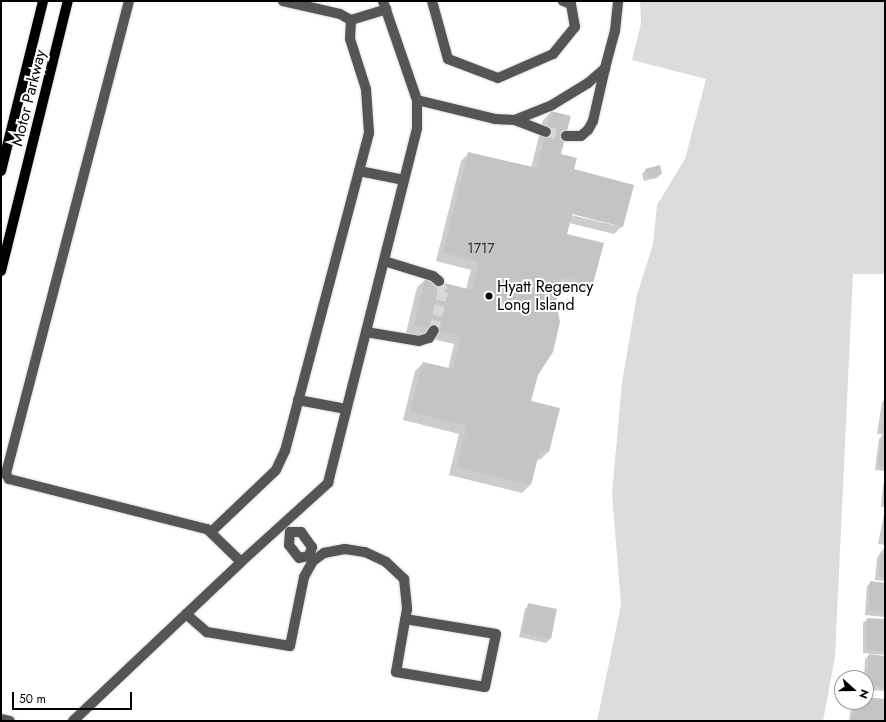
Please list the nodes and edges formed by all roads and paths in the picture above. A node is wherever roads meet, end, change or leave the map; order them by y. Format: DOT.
graph roads {
  1 [pos="43,1"];
  2 [pos="68,1"];
  3 [pos="129,1"];
  4 [pos="283,1"];
  5 [pos="432,1"];
  6 [pos="563,1"];
  7 [pos="618,1"];
  8 [pos="384,5"];
  9 [pos="351,20"];
  10 [pos="605,68"];
  11 [pos="417,100"];
  12 [pos="515,120"];
  13 [pos="546,132"];
  14 [pos="566,136"];
  15 [pos="1,171"];
  16 [pos="359,171"];
  17 [pos="404,180"];
  18 [pos="384,261"];
  19 [pos="1,271"];
  20 [pos="439,281"];
  21 [pos="434,330"];
  22 [pos="366,332"];
  23 [pos="298,400"];
  24 [pos="346,409"];
  25 [pos="284,523"];
  26 [pos="212,531"];
  27 [pos="290,532"];
  28 [pos="311,559"];
  29 [pos="240,562"];
  30 [pos="186,614"];
  31 [pos="405,619"];
  32 [pos="1,719"];
  33 [pos="10,721"];
  34 [pos="73,721"];
  1 -- 15 [label="main road, Motor Parkway"];
  2 -- 19 [label="main road, Motor Parkway"];
  3 -- 26 [label="street"];
  4 -- 9 [label="street"];
  5 -- 6 [label="street"];
  7 -- 10 [label="street"];
  8 -- 9 [label="street"];
  8 -- 11 [label="street"];
  9 -- 16 [label="street"];
  10 -- 12 [label="street"];
  10 -- 14 [label="street"];
  11 -- 12 [label="street"];
  11 -- 17 [label="street"];
  12 -- 13 [label="street"];
  16 -- 17 [label="street"];
  16 -- 23 [label="street"];
  17 -- 18 [label="street"];
  18 -- 20 [label="street"];
  18 -- 22 [label="street"];
  21 -- 22 [label="street"];
  22 -- 24 [label="street"];
  23 -- 24 [label="street"];
  23 -- 26 [label="street"];
  24 -- 25 [label="street"];
  25 -- 27 [label="street"];
  25 -- 29 [label="street"];
  26 -- 29 [label="street"];
  27 -- 28 [label="street"];
  27 -- 28 [label="street"];
  28 -- 30 [label="street"];
  28 -- 31 [label="street"];
  29 -- 30 [label="street"];
  30 -- 34 [label="street"];
  31 -- 31 [label="street"];
  32 -- 33 [label="street"];
}
